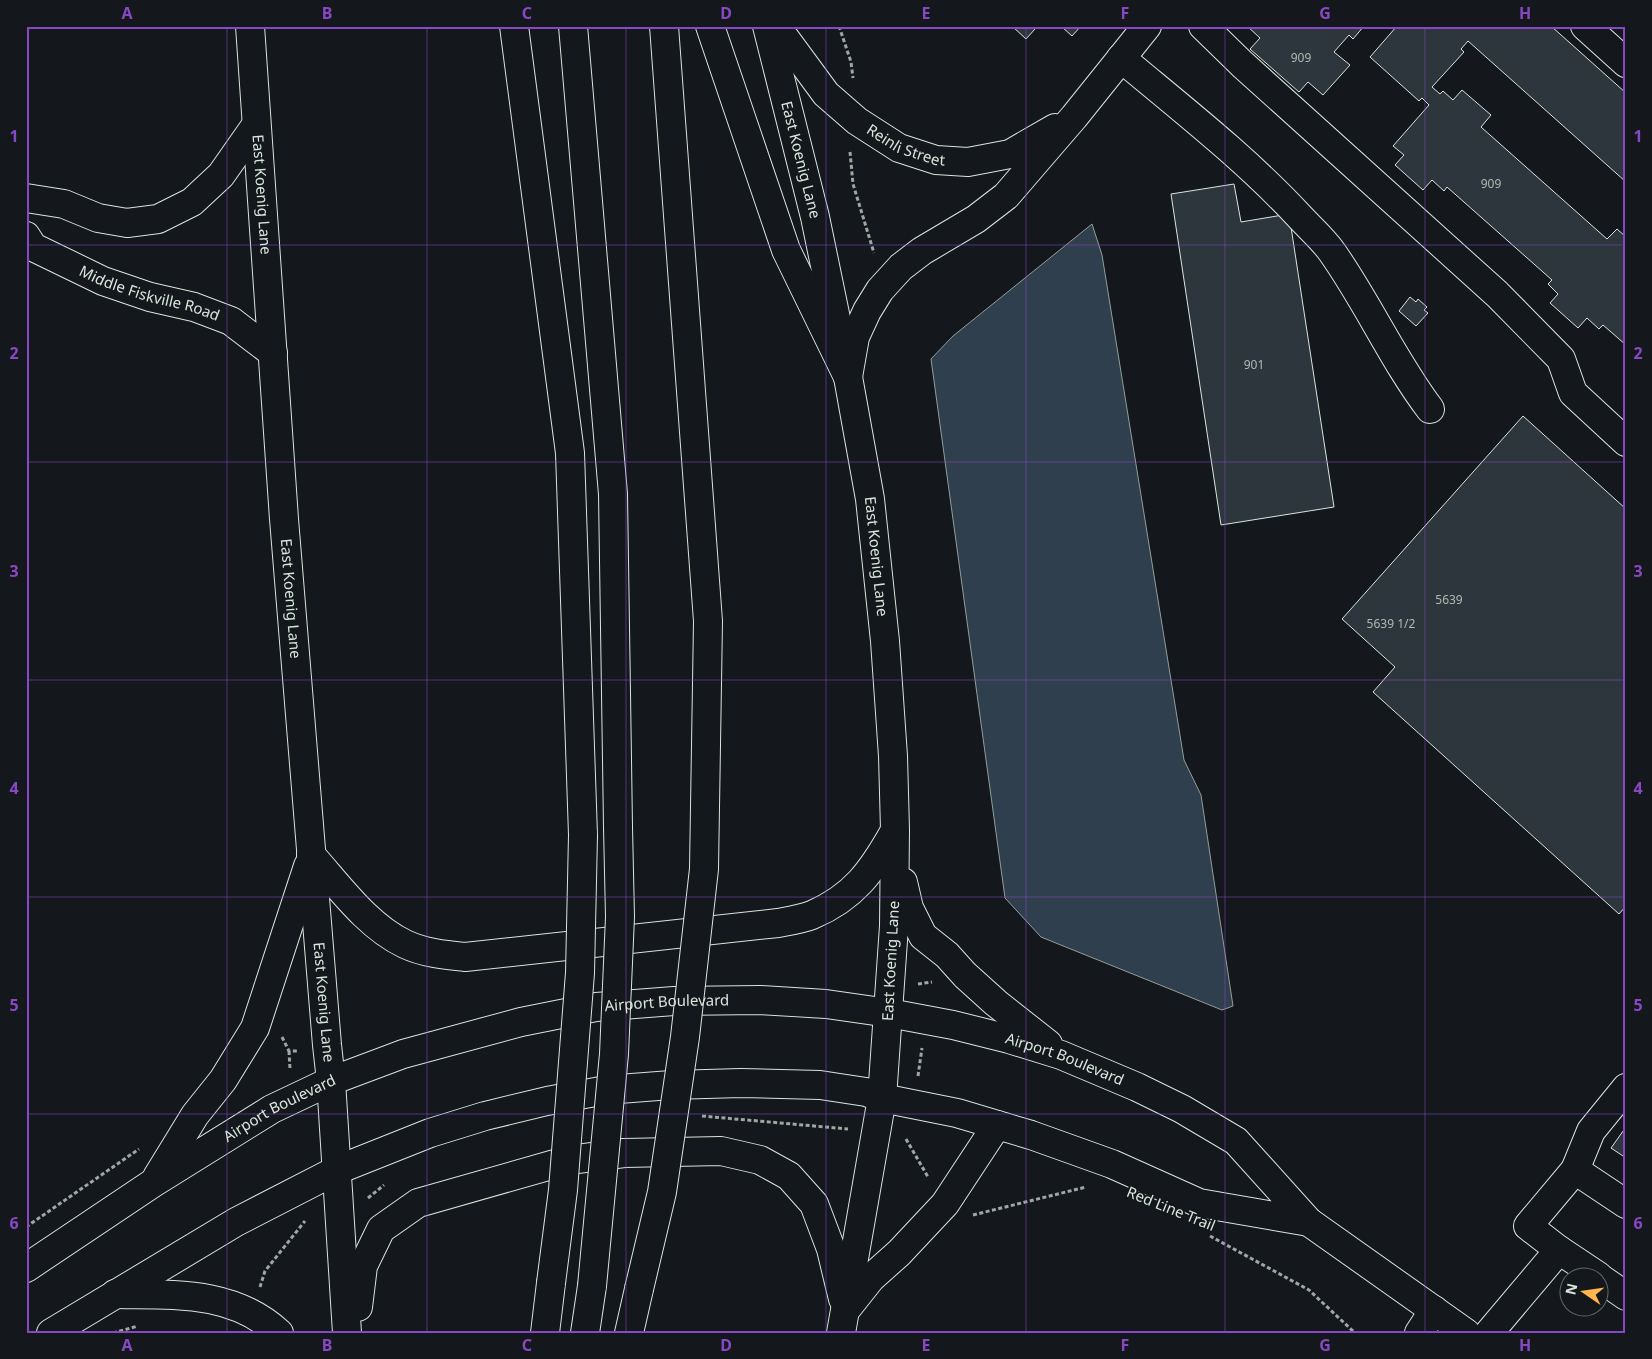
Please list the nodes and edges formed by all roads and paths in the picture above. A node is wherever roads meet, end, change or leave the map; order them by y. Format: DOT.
graph roads {
  1 [pos="250,26"];
  2 [pos="514,26"];
  3 [pos="573,26"];
  4 [pos="664,26"];
  5 [pos="710,26"];
  6 [pos="767,26"];
  7 [pos="776,26"];
  8 [pos="839,26"];
  9 [pos="1147,26"];
  10 [pos="1585,26"];
  11 [pos="1214,30"];
  12 [pos="1121,58"];
  13 [pos="1626,63"];
  14 [pos="854,81"];
  15 [pos="1074,117"];
  16 [pos="256,126"];
  17 [pos="850,146"];
  18 [pos="26,198"];
  19 [pos="26,236"];
  20 [pos="876,260"];
  21 [pos="272,353"];
  22 [pos="848,377"];
  23 [pos="1430,409"];
  24 [pos="1626,442"];
  25 [pos="895,830"];
  26 [pos="311,855"];
  27 [pos="889,1013"];
  28 [pos="278,1034"];
  29 [pos="923,1039"];
  30 [pos="289,1051"];
  31 [pos="299,1052"];
  32 [pos="1061,1055"];
  33 [pos="290,1077"];
  34 [pos="332,1081"];
  35 [pos="917,1084"];
  36 [pos="1626,1088"];
  37 [pos="882,1098"];
  38 [pos="997,1125"];
  39 [pos="898,1136"];
  40 [pos="143,1146"];
  41 [pos="337,1170"];
  42 [pos="1575,1170"];
  43 [pos="930,1181"];
  44 [pos="153,1183"];
  45 [pos="1087,1186"];
  46 [pos="1626,1204"];
  47 [pos="309,1216"];
  48 [pos="964,1218"];
  49 [pos="1309,1222"];
  50 [pos="26,1227"];
  51 [pos="1202,1233"];
  52 [pos="1560,1250"];
  53 [pos="1583,1266"];
  54 [pos="26,1268"];
  55 [pos="1610,1285"];
  56 [pos="259,1288"];
  57 [pos="115,1294"];
  58 [pos="1626,1296"];
  59 [pos="1434,1310"];
  60 [pos="843,1321"];
  61 [pos="51,1333"];
  62 [pos="279,1333"];
  63 [pos="347,1333"];
  64 [pos="356,1333"];
  65 [pos="545,1333"];
  66 [pos="585,1333"];
  67 [pos="629,1333"];
  68 [pos="1355,1333"];
  69 [pos="1419,1333"];
  70 [pos="1466,1333"];
  71 [pos="1489,1333"];
  1 -- 16 [label="main road, East Koenig Lane"];
  2 -- 65 [label="main road, bridge"];
  3 -- 66 [label="main road, bridge"];
  4 -- 67 [label="main road, bridge"];
  5 -- 22 [label="main road"];
  6 -- 22 [label="main road, East Koenig Lane"];
  7 -- 15 [label="main road, Reinli Street"];
  8 -- 14 [label="path"];
  9 -- 12 [label="main road, Reinli Street"];
  10 -- 13 [label="main road"];
  11 -- 24 [label="main road"];
  12 -- 15 [label="main road, Reinli Street"];
  12 -- 23 [label="main road"];
  15 -- 22 [label="main road, Reinli Street"];
  16 -- 18 [label="main road"];
  16 -- 21 [label="main road, East Koenig Lane"];
  17 -- 20 [label="path"];
  19 -- 21 [label="main road, Middle Fiskville Road"];
  21 -- 26 [label="main road, East Koenig Lane"];
  22 -- 25 [label="main road, East Koenig Lane"];
  25 -- 26 [label="main road"];
  25 -- 27 [label="main road, East Koenig Lane"];
  25 -- 32 [label="main road"];
  26 -- 34 [label="main road, East Koenig Lane"];
  26 -- 44 [label="main road"];
  27 -- 32 [label="main road, Airport Boulevard"];
  27 -- 34 [label="main road, Airport Boulevard"];
  27 -- 37 [label="main road, East Koenig Lane"];
  28 -- 30 [label="path"];
  29 -- 35 [label="path"];
  30 -- 31 [label="path"];
  30 -- 33 [label="path"];
  32 -- 49 [label="main road, Airport Boulevard"];
  34 -- 41 [label="main road, East Koenig Lane"];
  34 -- 44 [label="main road, Airport Boulevard"];
  36 -- 42 [label="main road"];
  37 -- 38 [label="main road, Airport Boulevard"];
  37 -- 41 [label="main road, Airport Boulevard"];
  37 -- 60 [label="main road, East Koenig Lane"];
  38 -- 49 [label="main road, Airport Boulevard"];
  38 -- 60 [label="main road"];
  39 -- 43 [label="path"];
  40 -- 50 [label="path"];
  41 -- 57 [label="main road, Airport Boulevard"];
  41 -- 63 [label="main road, East Koenig Lane"];
  42 -- 46 [label="main road"];
  42 -- 52 [label="main road"];
  44 -- 54 [label="main road, Airport Boulevard"];
  45 -- 48 [label="path"];
  47 -- 56 [label="path"];
  49 -- 59 [label="main road, Airport Boulevard"];
  51 -- 68 [label="path, Red Line Trail"];
  52 -- 53 [label="main road"];
  52 -- 71 [label="main road"];
  55 -- 58 [label="main road"];
  57 -- 61 [label="main road, Airport Boulevard"];
  57 -- 62 [label="main road"];
  59 -- 69 [label="main road"];
  59 -- 70 [label="main road, Airport Boulevard"];
  60 -- 64 [label="main road"];
}
